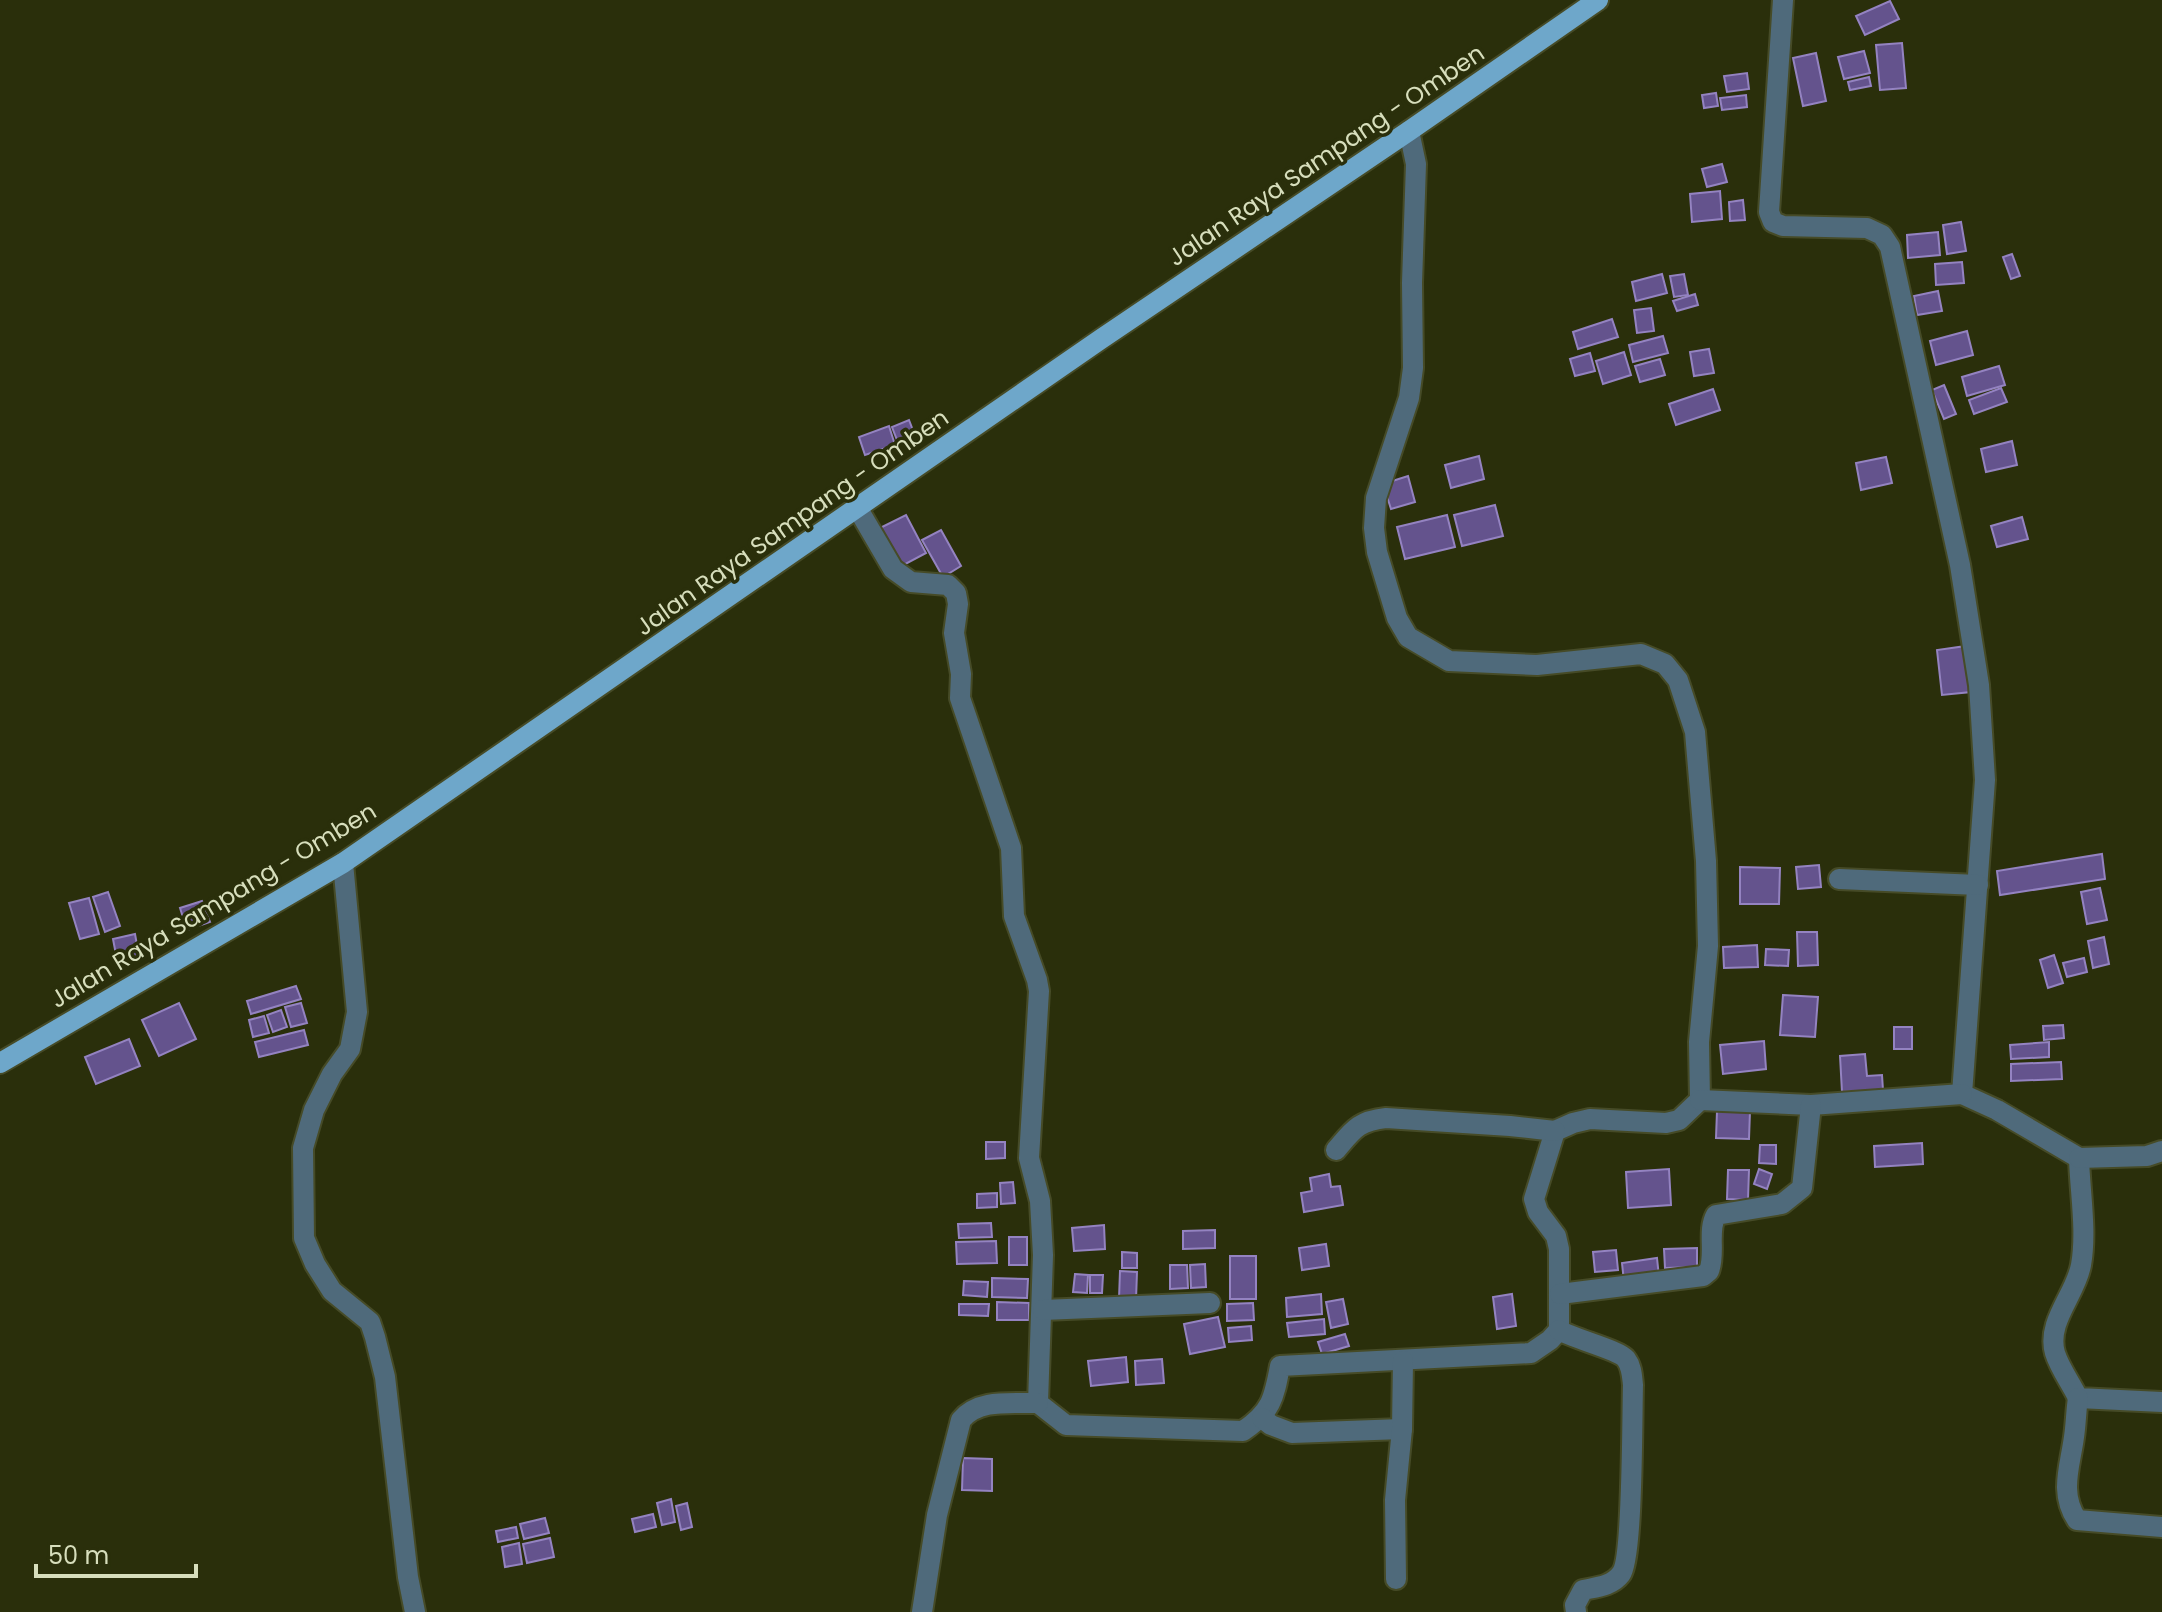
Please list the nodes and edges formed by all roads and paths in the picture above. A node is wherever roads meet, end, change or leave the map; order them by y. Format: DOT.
graph roads {
  1 [pos="1598,0"];
  2 [pos="1783,0"];
  3 [pos="1409,131"];
  4 [pos="858,509"];
  5 [pos="343,863"];
  6 [pos="1839,879"];
  7 [pos="1978,885"];
  8 [pos="0,1063"];
  9 [pos="1962,1094"];
  10 [pos="1700,1100"];
  11 [pos="1811,1105"];
  12 [pos="1555,1131"];
  13 [pos="1336,1150"];
  14 [pos="2162,1151"];
  15 [pos="2079,1158"];
  16 [pos="1560,1294"];
  17 [pos="1210,1303"];
  18 [pos="1043,1310"];
  19 [pos="1559,1330"];
  20 [pos="1403,1361"];
  21 [pos="2078,1398"];
  22 [pos="2162,1402"];
  23 [pos="1038,1403"];
  24 [pos="1262,1418"];
  25 [pos="1402,1429"];
  26 [pos="2162,1527"];
  27 [pos="1396,1579"];
  28 [pos="415,1612"];
  29 [pos="922,1612"];
  30 [pos="1576,1612"];
  1 -- 3 [label="main road, Jalan Raya Sampang - Omben"];
  2 -- 7 [label="street"];
  3 -- 4 [label="main road, Jalan Raya Sampang - Omben"];
  3 -- 10 [label="street"];
  4 -- 5 [label="main road, Jalan Raya Sampang - Omben"];
  4 -- 18 [label="street"];
  5 -- 8 [label="main road, Jalan Raya Sampang - Omben"];
  5 -- 28 [label="street"];
  6 -- 7 [label="street"];
  7 -- 9 [label="street"];
  9 -- 11 [label="street"];
  9 -- 15 [label="street"];
  10 -- 11 [label="street"];
  10 -- 12 [label="street"];
  11 -- 16 [label="street"];
  12 -- 13 [label="street"];
  12 -- 16 [label="street"];
  14 -- 15 [label="street"];
  15 -- 21 [label="street"];
  16 -- 19 [label="street"];
  17 -- 18 [label="street"];
  18 -- 23 [label="street"];
  19 -- 20 [label="street"];
  19 -- 30 [label="street"];
  20 -- 24 [label="street"];
  20 -- 25 [label="street"];
  21 -- 22 [label="street"];
  21 -- 26 [label="street"];
  23 -- 24 [label="street"];
  23 -- 29 [label="street"];
  24 -- 25 [label="street"];
  25 -- 27 [label="street"];
}
